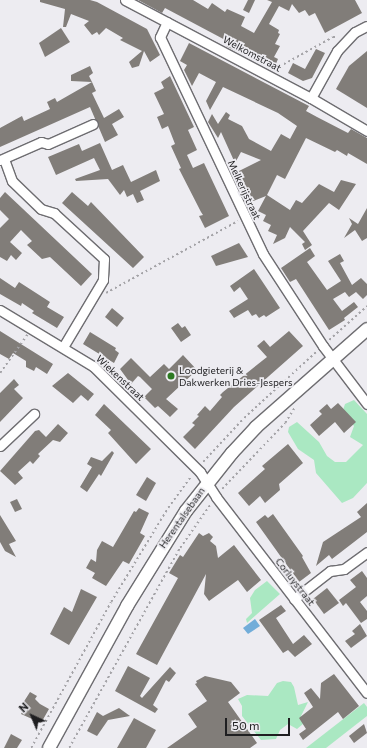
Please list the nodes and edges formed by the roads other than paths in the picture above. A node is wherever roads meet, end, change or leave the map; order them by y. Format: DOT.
graph roads {
  1 [pos="125,0"];
  2 [pos="167,22"];
  3 [pos="367,26"];
  4 [pos="311,98"];
  5 [pos="93,124"];
  6 [pos="367,131"];
  7 [pos="2,160"];
  8 [pos="0,310"];
  9 [pos="367,329"];
  10 [pos="63,347"];
  11 [pos="333,359"];
  12 [pos="367,404"];
  13 [pos="34,414"];
  14 [pos="0,446"];
  15 [pos="207,483"];
  16 [pos="367,552"];
  17 [pos="294,599"];
  18 [pos="367,693"];
  19 [pos="50,748"];
  1 -- 2 [label="street, Welkomstraat"];
  2 -- 4 [label="street, Welkomstraat"];
  2 -- 11 [label="street, Melkerijstraat"];
  3 -- 4 [label="street"];
  4 -- 6 [label="street, Welkomstraat"];
  5 -- 7 [label="street"];
  7 -- 10 [label="street"];
  8 -- 10 [label="street, Wiekenstraat"];
  9 -- 11 [label="main road, Herentalsebaan"];
  10 -- 15 [label="street, Wiekenstraat"];
  11 -- 12 [label="street, Melkerijstraat"];
  11 -- 15 [label="main road, Herentalsebaan"];
  13 -- 14 [label="street"];
  15 -- 17 [label="street, Corluystraat"];
  15 -- 19 [label="main road, Herentalsebaan"];
  16 -- 17 [label="street"];
  17 -- 18 [label="street, Corluystraat"];
}
